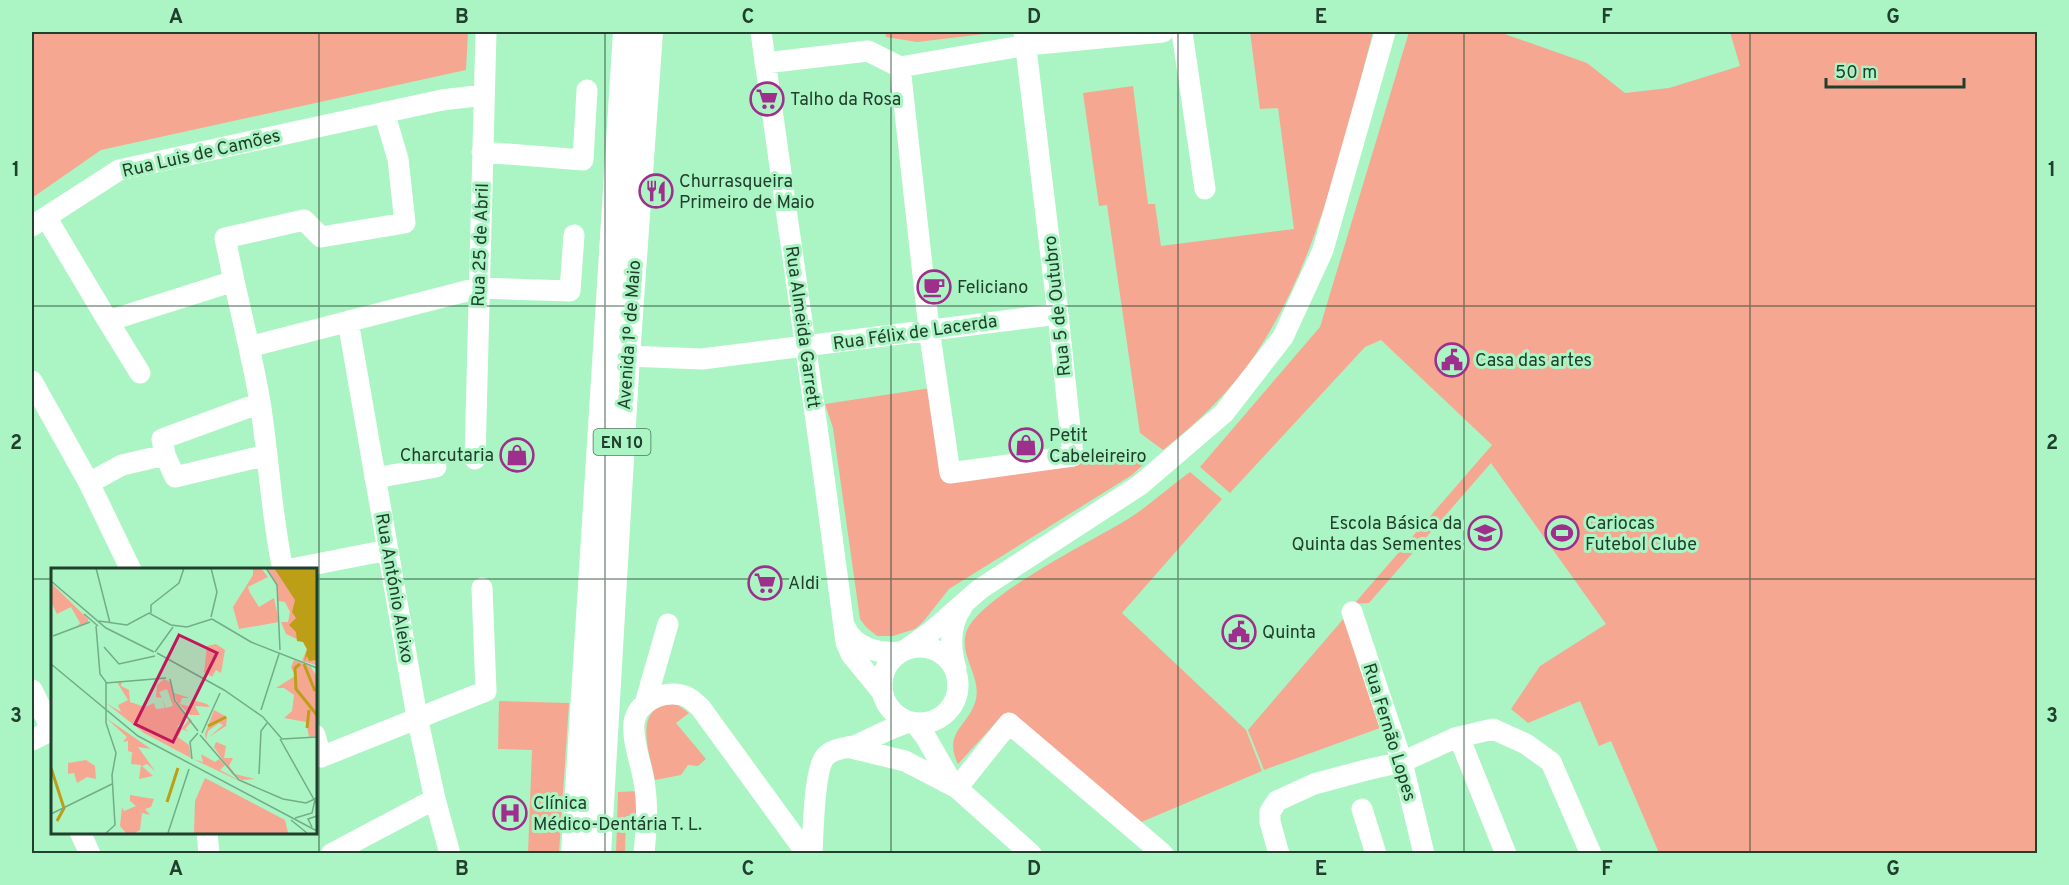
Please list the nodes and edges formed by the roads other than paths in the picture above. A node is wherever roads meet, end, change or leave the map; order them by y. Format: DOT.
graph roads {
  1 [pos="486,32"];
  2 [pos="626,32"];
  3 [pos="650,32"];
  4 [pos="761,32"];
  5 [pos="1163,32"];
  6 [pos="1182,32"];
  7 [pos="1384,32"];
  8 [pos="1025,38"];
  9 [pos="765,63"];
  10 [pos="900,67"];
  11 [pos="587,90"];
  12 [pos="484,95"];
  13 [pos="384,112"];
  14 [pos="482,152"];
  15 [pos="1205,189"];
  16 [pos="39,221"];
  17 [pos="574,235"];
  18 [pos="234,281"];
  19 [pos="478,288"];
  20 [pos="1059,314"];
  21 [pos="108,321"];
  22 [pos="348,321"];
  23 [pos="929,329"];
  24 [pos="806,346"];
  25 [pos="249,347"];
  26 [pos="627,356"];
  27 [pos="140,374"];
  28 [pos="32,381"];
  29 [pos="260,403"];
  30 [pos="165,455"];
  31 [pos="267,455"];
  32 [pos="475,459"];
  33 [pos="436,467"];
  34 [pos="375,478"];
  35 [pos="89,483"];
  36 [pos="388,550"];
  37 [pos="130,568"];
  38 [pos="284,568"];
  39 [pos="294,568"];
  40 [pos="482,588"];
  41 [pos="964,604"];
  42 [pos="1352,612"];
  43 [pos="844,623"];
  44 [pos="668,624"];
  45 [pos="904,650"];
  46 [pos="957,672"];
  47 [pos="32,690"];
  48 [pos="883,695"];
  49 [pos="645,704"];
  50 [pos="948,711"];
  51 [pos="417,717"];
  52 [pos="912,723"];
  53 [pos="51,728"];
  54 [pos="51,730"];
  55 [pos="1459,737"];
  56 [pos="868,738"];
  57 [pos="316,739"];
  58 [pos="32,740"];
  59 [pos="847,747"];
  60 [pos="938,757"];
  61 [pos="1402,762"];
  62 [pos="957,788"];
  63 [pos="435,799"];
  64 [pos="1362,809"];
  65 [pos="81,834"];
  66 [pos="207,834"];
  67 [pos="90,854"];
  68 [pos="209,854"];
  69 [pos="331,854"];
  70 [pos="450,854"];
  71 [pos="574,854"];
  72 [pos="598,854"];
  73 [pos="644,854"];
  74 [pos="807,854"];
  75 [pos="812,854"];
  76 [pos="1031,854"];
  77 [pos="1163,854"];
  78 [pos="1279,854"];
  79 [pos="1376,854"];
  80 [pos="1424,854"];
  81 [pos="1506,854"];
  82 [pos="1591,854"];
  1 -- 12 [label="street, Rua 25 de Abril"];
  2 -- 71 [label="main road, Avenida 1º de Maio / EN 10"];
  3 -- 26 [label="main road, Avenida 1º de Maio / EN 10"];
  4 -- 9 [label="street, Rua Almeida Garrett"];
  5 -- 8 [label="street"];
  6 -- 15 [label="street"];
  7 -- 41 [label="street"];
  8 -- 10 [label="street"];
  8 -- 20 [label="street, Rua 5 de Outubro"];
  9 -- 10 [label="street"];
  9 -- 24 [label="street, Rua Almeida Garrett"];
  10 -- 23 [label="street"];
  11 -- 14 [label="street"];
  12 -- 13 [label="street, Rua Luis de Camões"];
  12 -- 14 [label="street, Rua 25 de Abril"];
  13 -- 16 [label="street, Rua Luis de Camões"];
  13 -- 18 [label="street"];
  14 -- 19 [label="street, Rua 25 de Abril"];
  16 -- 21 [label="street"];
  17 -- 19 [label="street"];
  18 -- 21 [label="street"];
  18 -- 25 [label="street"];
  19 -- 22 [label="street"];
  19 -- 32 [label="street, Rua 25 de Abril"];
  20 -- 23 [label="street, Rua Félix de Lacerda"];
  20 -- 23 [label="street, Rua 5 de Outubro"];
  21 -- 27 [label="street"];
  22 -- 25 [label="street"];
  22 -- 34 [label="street, Rua António Aleixo"];
  23 -- 24 [label="street, Rua Félix de Lacerda"];
  24 -- 26 [label="street, Rua Félix de Lacerda"];
  24 -- 43 [label="street, Rua Almeida Garrett"];
  25 -- 29 [label="street"];
  26 -- 72 [label="main road, Avenida 1º de Maio / EN 10"];
  28 -- 35 [label="street"];
  29 -- 30 [label="street"];
  29 -- 31 [label="street"];
  30 -- 31 [label="street"];
  30 -- 35 [label="street"];
  31 -- 38 [label="street"];
  33 -- 34 [label="street"];
  34 -- 36 [label="street, Rua António Aleixo"];
  35 -- 37 [label="street"];
  36 -- 39 [label="street"];
  36 -- 51 [label="street, Rua António Aleixo"];
  40 -- 51 [label="street"];
  41 -- 45 [label="street"];
  41 -- 46 [label="street"];
  42 -- 61 [label="street, Rua Fernão Lopes"];
  43 -- 45 [label="street"];
  43 -- 48 [label="street, Rua Almeida Garrett"];
  44 -- 49 [label="street"];
  45 -- 46 [label="street"];
  45 -- 48 [label="street"];
  46 -- 50 [label="street"];
  47 -- 53 [label="street"];
  48 -- 52 [label="street"];
  48 -- 56 [label="street"];
  49 -- 73 [label="street"];
  49 -- 74 [label="street"];
  50 -- 52 [label="street"];
  50 -- 60 [label="street"];
  51 -- 57 [label="street"];
  51 -- 63 [label="street, Rua António Aleixo"];
  52 -- 56 [label="street"];
  52 -- 60 [label="street"];
  54 -- 58 [label="street"];
  55 -- 61 [label="street"];
  55 -- 81 [label="street"];
  55 -- 82 [label="street"];
  56 -- 59 [label="street"];
  59 -- 62 [label="street"];
  59 -- 75 [label="street"];
  60 -- 62 [label="street"];
  61 -- 78 [label="street"];
  61 -- 80 [label="street, Rua Fernão Lopes"];
  62 -- 76 [label="street"];
  62 -- 77 [label="street"];
  63 -- 69 [label="street"];
  63 -- 70 [label="street, Rua António Aleixo"];
  64 -- 79 [label="street"];
  65 -- 67 [label="street"];
  66 -- 68 [label="street"];
}
